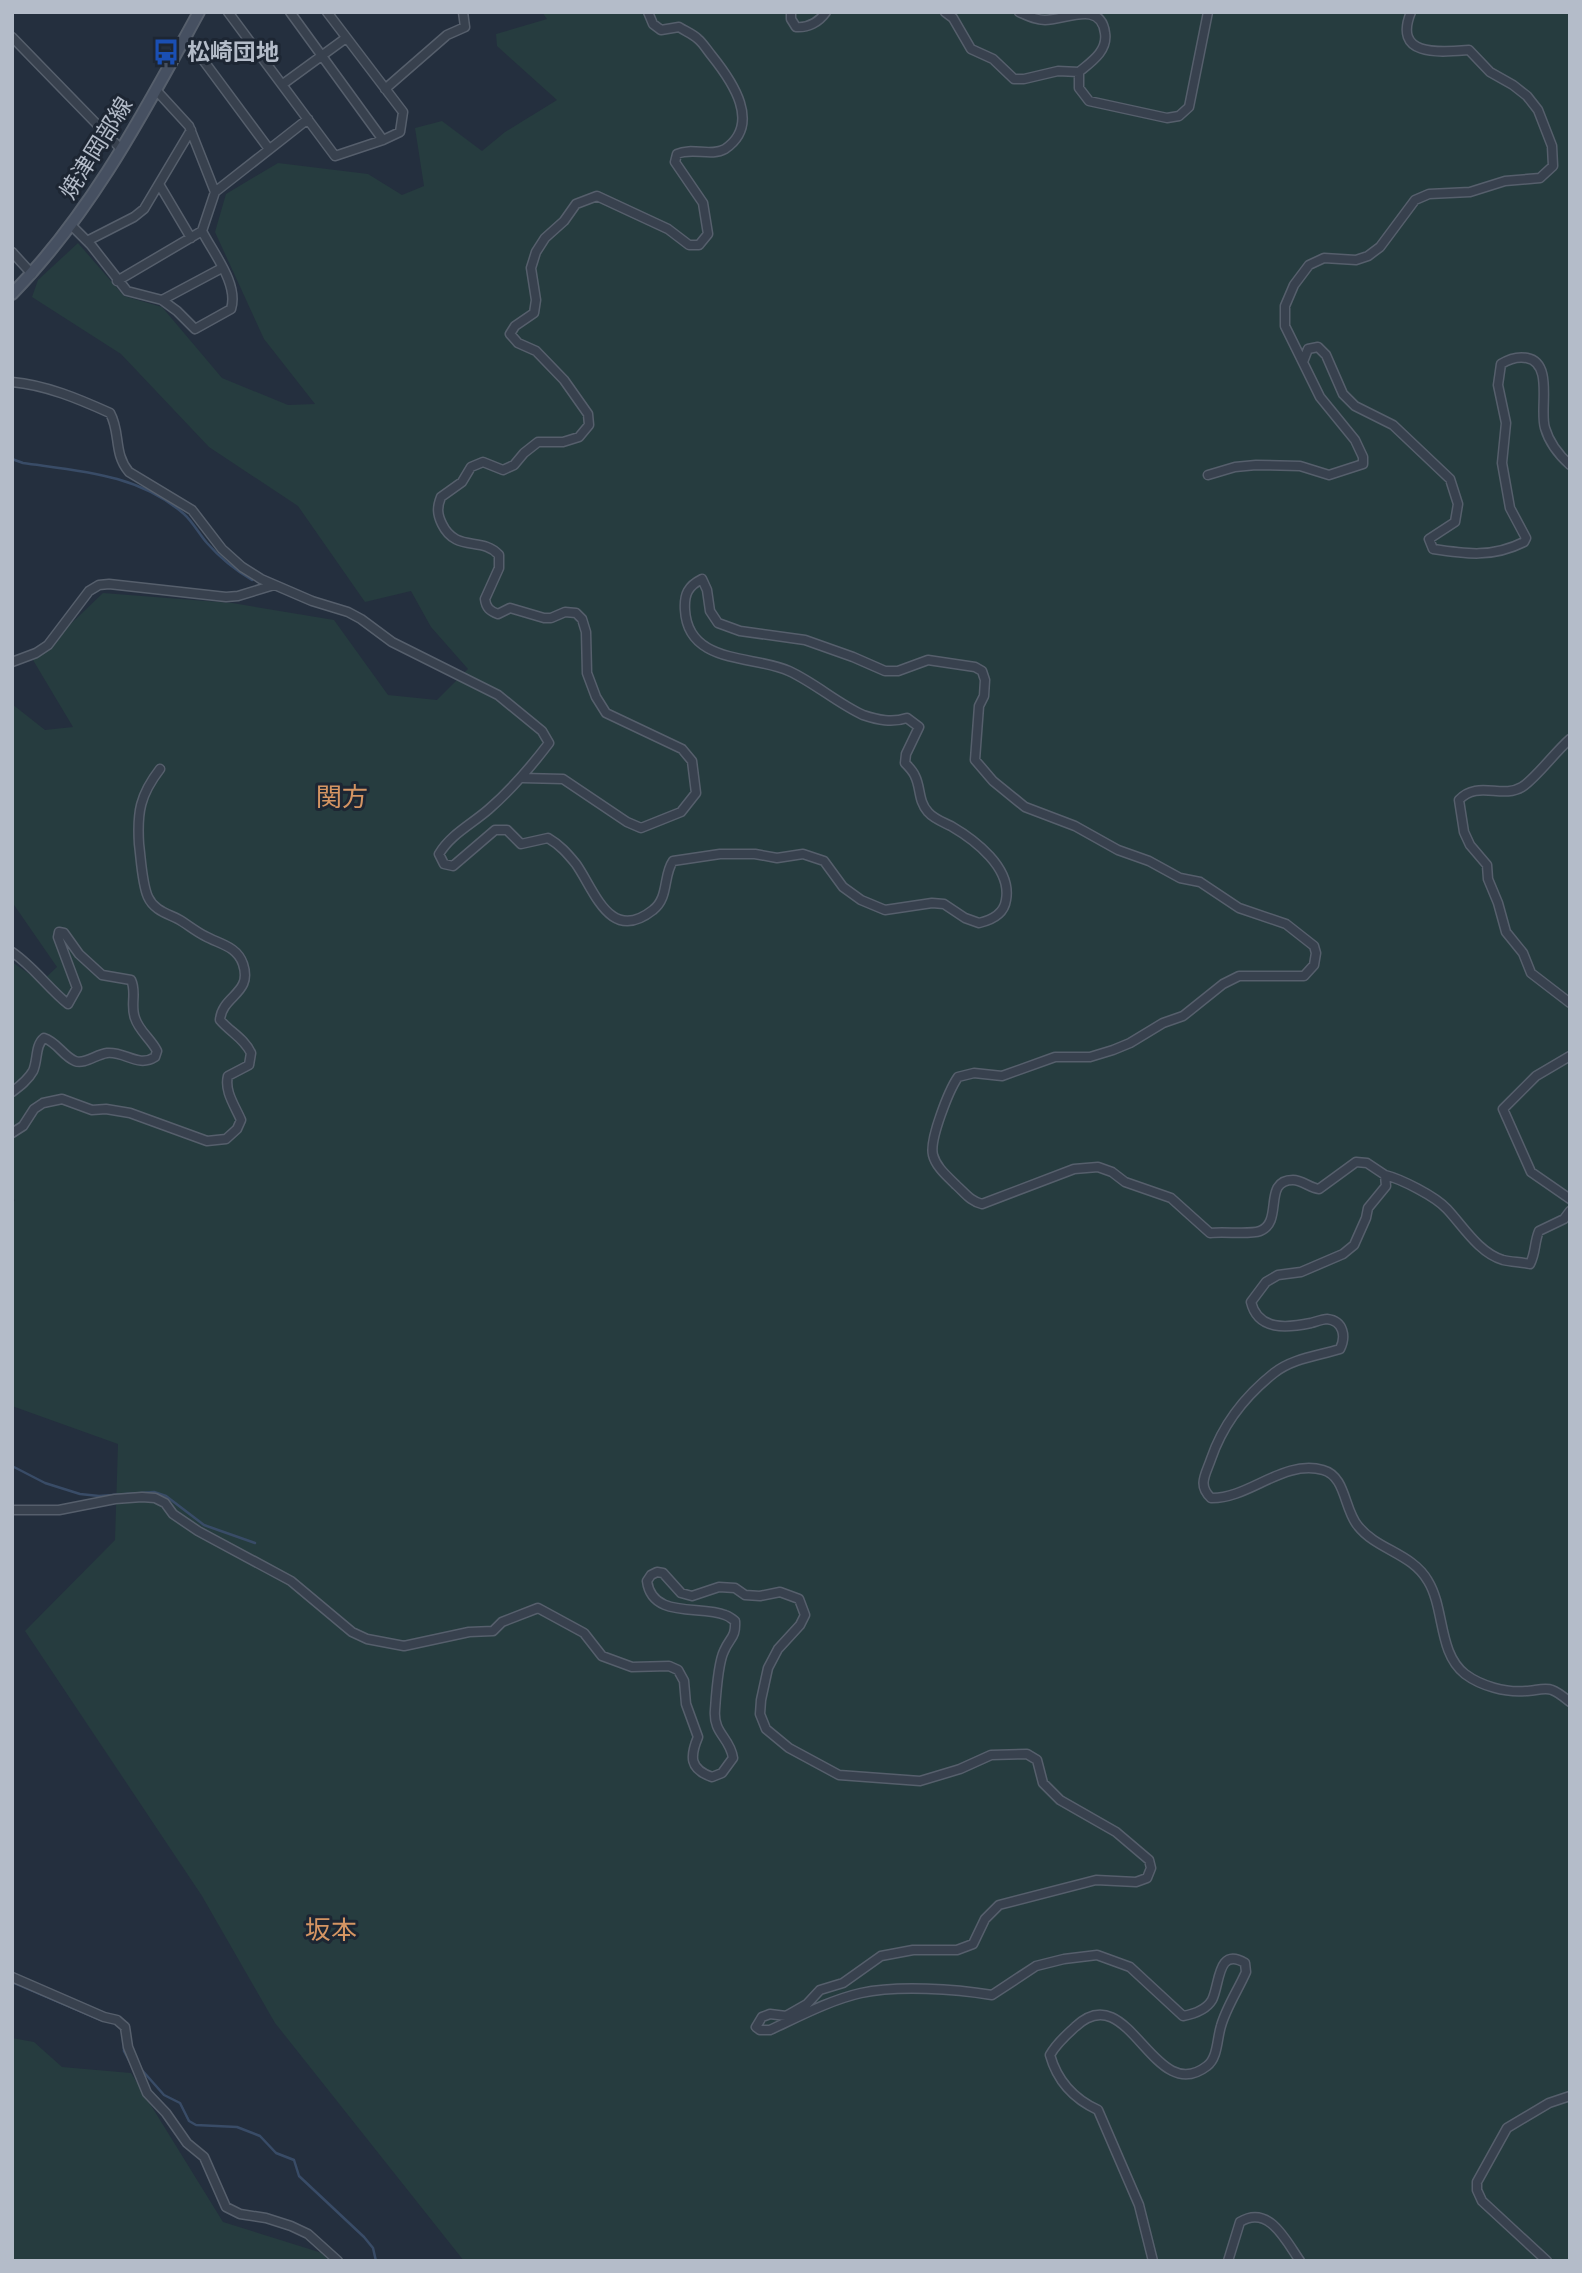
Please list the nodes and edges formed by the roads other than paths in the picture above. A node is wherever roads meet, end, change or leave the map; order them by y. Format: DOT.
graph roads {
  1 [pos="199,12"];
  2 [pos="228,12"];
  3 [pos="290,12"];
  4 [pos="327,12"];
  5 [pos="463,12"];
  6 [pos="648,12"];
  7 [pos="791,12"];
  8 [pos="826,12"];
  9 [pos="945,12"];
  10 [pos="1019,12"];
  11 [pos="1208,12"];
  12 [pos="1411,12"];
  13 [pos="12,37"];
  14 [pos="186,37"];
  15 [pos="346,38"];
  16 [pos="322,55"];
  17 [pos="1079,72"];
  18 [pos="283,84"];
  19 [pos="385,89"];
  20 [pos="156,90"];
  21 [pos="308,119"];
  22 [pos="191,130"];
  23 [pos="383,140"];
  24 [pos="121,149"];
  25 [pos="269,149"];
  26 [pos="159,184"];
  27 [pos="215,192"];
  28 [pos="72,226"];
  29 [pos="202,231"];
  30 [pos="191,238"];
  31 [pos="87,241"];
  32 [pos="12,252"];
  33 [pos="222,268"];
  34 [pos="32,274"];
  35 [pos="117,281"];
  36 [pos="12,294"];
  37 [pos="162,300"];
  38 [pos="1303,362"];
  39 [pos="12,382"];
  40 [pos="1570,465"];
  41 [pos="1208,475"];
  42 [pos="274,585"];
  43 [pos="12,662"];
  44 [pos="1570,740"];
  45 [pos="160,769"];
  46 [pos="523,778"];
  47 [pos="12,952"];
  48 [pos="1570,1003"];
  49 [pos="1570,1056"];
  50 [pos="12,1092"];
  51 [pos="12,1133"];
  52 [pos="1385,1175"];
  53 [pos="1570,1199"];
  54 [pos="1570,1211"];
  55 [pos="12,1510"];
  56 [pos="1570,1702"];
  57 [pos="12,1977"];
  58 [pos="1570,2096"];
  59 [pos="338,2261"];
  60 [pos="1153,2261"];
  61 [pos="1228,2261"];
  62 [pos="1300,2261"];
  63 [pos="1547,2261"];
  1 -- 14 [label="main road, 焼津岡部線"];
  2 -- 18 [label="street"];
  3 -- 16 [label="street"];
  4 -- 15 [label="street"];
  5 -- 19 [label="street"];
  6 -- 46 [label="street"];
  7 -- 8 [label="street"];
  9 -- 17 [label="street"];
  10 -- 17 [label="street"];
  11 -- 17 [label="street"];
  12 -- 38 [label="street"];
  13 -- 24 [label="street"];
  14 -- 20 [label="main road, 焼津岡部線"];
  14 -- 25 [label="street"];
  15 -- 16 [label="street"];
  15 -- 19 [label="street"];
  16 -- 18 [label="street"];
  16 -- 23 [label="street"];
  18 -- 21 [label="street"];
  19 -- 23 [label="street"];
  20 -- 22 [label="street"];
  20 -- 24 [label="main road, 焼津岡部線"];
  21 -- 23 [label="street"];
  21 -- 25 [label="street"];
  22 -- 26 [label="street"];
  22 -- 27 [label="street"];
  24 -- 28 [label="main road, 焼津岡部線"];
  25 -- 27 [label="street"];
  26 -- 30 [label="street"];
  26 -- 31 [label="street"];
  27 -- 29 [label="street"];
  28 -- 31 [label="street"];
  28 -- 34 [label="main road, 焼津岡部線"];
  29 -- 30 [label="street"];
  29 -- 33 [label="street"];
  30 -- 35 [label="street"];
  31 -- 35 [label="street"];
  32 -- 34 [label="street"];
  33 -- 37 [label="street"];
  33 -- 37 [label="street"];
  34 -- 36 [label="main road, 焼津岡部線"];
  35 -- 37 [label="street"];
  38 -- 40 [label="street"];
  38 -- 41 [label="street"];
  39 -- 42 [label="street"];
  42 -- 43 [label="street"];
  42 -- 46 [label="street"];
  44 -- 48 [label="street"];
  45 -- 51 [label="street"];
  46 -- 52 [label="street"];
  47 -- 50 [label="street"];
  49 -- 53 [label="street"];
  52 -- 54 [label="street"];
  52 -- 56 [label="street"];
  55 -- 60 [label="street"];
  57 -- 59 [label="street"];
  58 -- 63 [label="street"];
  61 -- 62 [label="street"];
}
